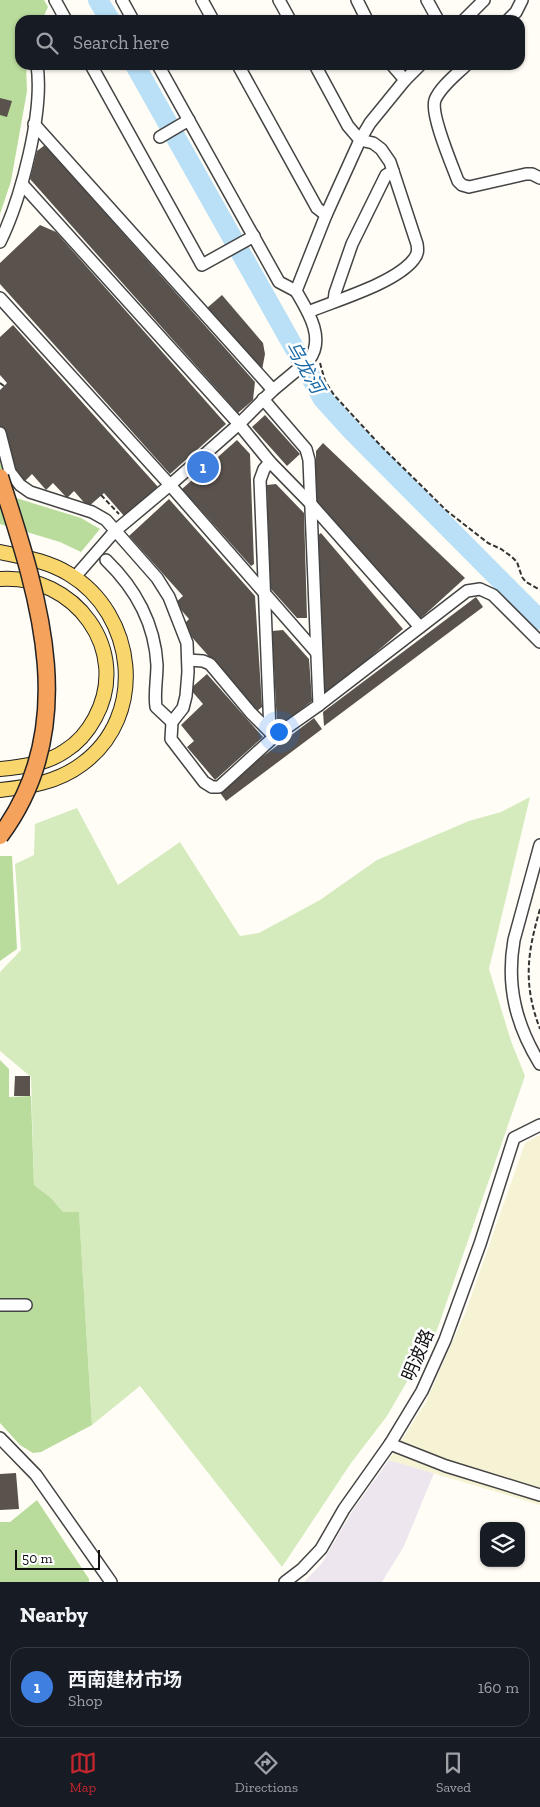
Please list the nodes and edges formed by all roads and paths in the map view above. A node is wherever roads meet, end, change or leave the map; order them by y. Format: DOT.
graph roads {
  1 [pos="55,0"];
  2 [pos="122,0"];
  3 [pos="202,0"];
  4 [pos="279,0"];
  5 [pos="356,0"];
  6 [pos="427,0"];
  7 [pos="484,0"];
  8 [pos="522,0"];
  9 [pos="60,15"];
  10 [pos="130,15"];
  11 [pos="210,15"];
  12 [pos="287,15"];
  13 [pos="365,15"];
  14 [pos="435,15"];
  15 [pos="469,15"];
  16 [pos="513,15"];
  17 [pos="38,70"];
  18 [pos="94,70"];
  19 [pos="161,70"];
  20 [pos="241,70"];
  21 [pos="318,70"];
  22 [pos="396,70"];
  23 [pos="415,70"];
  24 [pos="461,70"];
  25 [pos="405,80"];
  26 [pos="189,120"];
  27 [pos="34,124"];
  28 [pos="160,137"];
  29 [pos="360,140"];
  30 [pos="393,171"];
  31 [pos="540,178"];
  32 [pos="22,184"];
  33 [pos="326,215"];
  34 [pos="254,236"];
  35 [pos="0,242"];
  36 [pos="296,291"];
  37 [pos="0,298"];
  38 [pos="334,301"];
  39 [pos="308,312"];
  40 [pos="312,356"];
  41 [pos="0,383"];
  42 [pos="4,386"];
  43 [pos="277,386"];
  44 [pos="263,400"];
  45 [pos="239,424"];
  46 [pos="0,434"];
  47 [pos="270,462"];
  48 [pos="0,477"];
  49 [pos="170,485"];
  50 [pos="101,495"];
  51 [pos="310,503"];
  52 [pos="125,522"];
  53 [pos="115,530"];
  54 [pos="0,552"];
  55 [pos="106,560"];
  56 [pos="74,578"];
  57 [pos="0,579"];
  58 [pos="540,590"];
  59 [pos="264,592"];
  60 [pos="420,627"];
  61 [pos="540,642"];
  62 [pos="316,652"];
  63 [pos="188,660"];
  64 [pos="319,705"];
  65 [pos="172,722"];
  66 [pos="272,734"];
  67 [pos="0,769"];
  68 [pos="0,790"];
  69 [pos="0,836"];
  70 [pos="540,845"];
  71 [pos="540,909"];
  72 [pos="540,1029"];
  73 [pos="540,1064"];
  74 [pos="540,1124"];
  75 [pos="0,1305"];
  76 [pos="26,1305"];
  77 [pos="0,1438"];
  78 [pos="390,1444"];
  79 [pos="540,1495"];
  80 [pos="111,1582"];
  81 [pos="285,1582"];
  1 -- 9 [label="street"];
  2 -- 10 [label="street"];
  3 -- 11 [label="street"];
  4 -- 12 [label="street"];
  5 -- 13 [label="street"];
  6 -- 14 [label="street"];
  7 -- 15 [label="street"];
  8 -- 16 [label="street"];
  17 -- 27 [label="street"];
  18 -- 34 [label="street"];
  19 -- 26 [label="street"];
  20 -- 33 [label="street"];
  21 -- 29 [label="street"];
  22 -- 25 [label="street"];
  23 -- 25 [label="street"];
  24 -- 31 [label="street"];
  25 -- 29 [label="street"];
  26 -- 28 [label="street"];
  26 -- 34 [label="street"];
  27 -- 32 [label="street"];
  27 -- 43 [label="street"];
  29 -- 30 [label="street"];
  29 -- 33 [label="street"];
  30 -- 38 [label="street"];
  30 -- 38 [label="street"];
  32 -- 35 [label="street"];
  32 -- 45 [label="street"];
  33 -- 36 [label="street"];
  34 -- 36 [label="street"];
  36 -- 39 [label="street"];
  37 -- 49 [label="street"];
  38 -- 39 [label="street"];
  39 -- 40 [label="street"];
  40 -- 43 [label="street"];
  40 -- 58 [label="path"];
  41 -- 42 [label="path"];
  43 -- 44 [label="street"];
  44 -- 45 [label="street"];
  44 -- 51 [label="street"];
  45 -- 47 [label="street"];
  45 -- 49 [label="street"];
  46 -- 53 [label="street"];
  47 -- 51 [label="street"];
  47 -- 59 [label="street"];
  48 -- 69 [label="highway, bridge"];
  49 -- 52 [label="street"];
  49 -- 59 [label="street"];
  50 -- 52 [label="path"];
  51 -- 60 [label="street"];
  51 -- 62 [label="street"];
  52 -- 53 [label="street"];
  53 -- 56 [label="street"];
  53 -- 63 [label="street"];
  54 -- 56 [label="main road"];
  55 -- 65 [label="street"];
  56 -- 68 [label="main road"];
  57 -- 67 [label="main road"];
  59 -- 62 [label="street"];
  59 -- 66 [label="street"];
  60 -- 61 [label="street"];
  60 -- 64 [label="street"];
  62 -- 64 [label="street"];
  63 -- 65 [label="street"];
  63 -- 66 [label="street"];
  64 -- 66 [label="street"];
  65 -- 66 [label="street"];
  70 -- 73 [label="street"];
  71 -- 72 [label="path"];
  74 -- 78 [label="street, 明波路"];
  75 -- 76 [label="street"];
  77 -- 80 [label="street"];
  78 -- 79 [label="street"];
  78 -- 81 [label="street, 明波路"];
}
